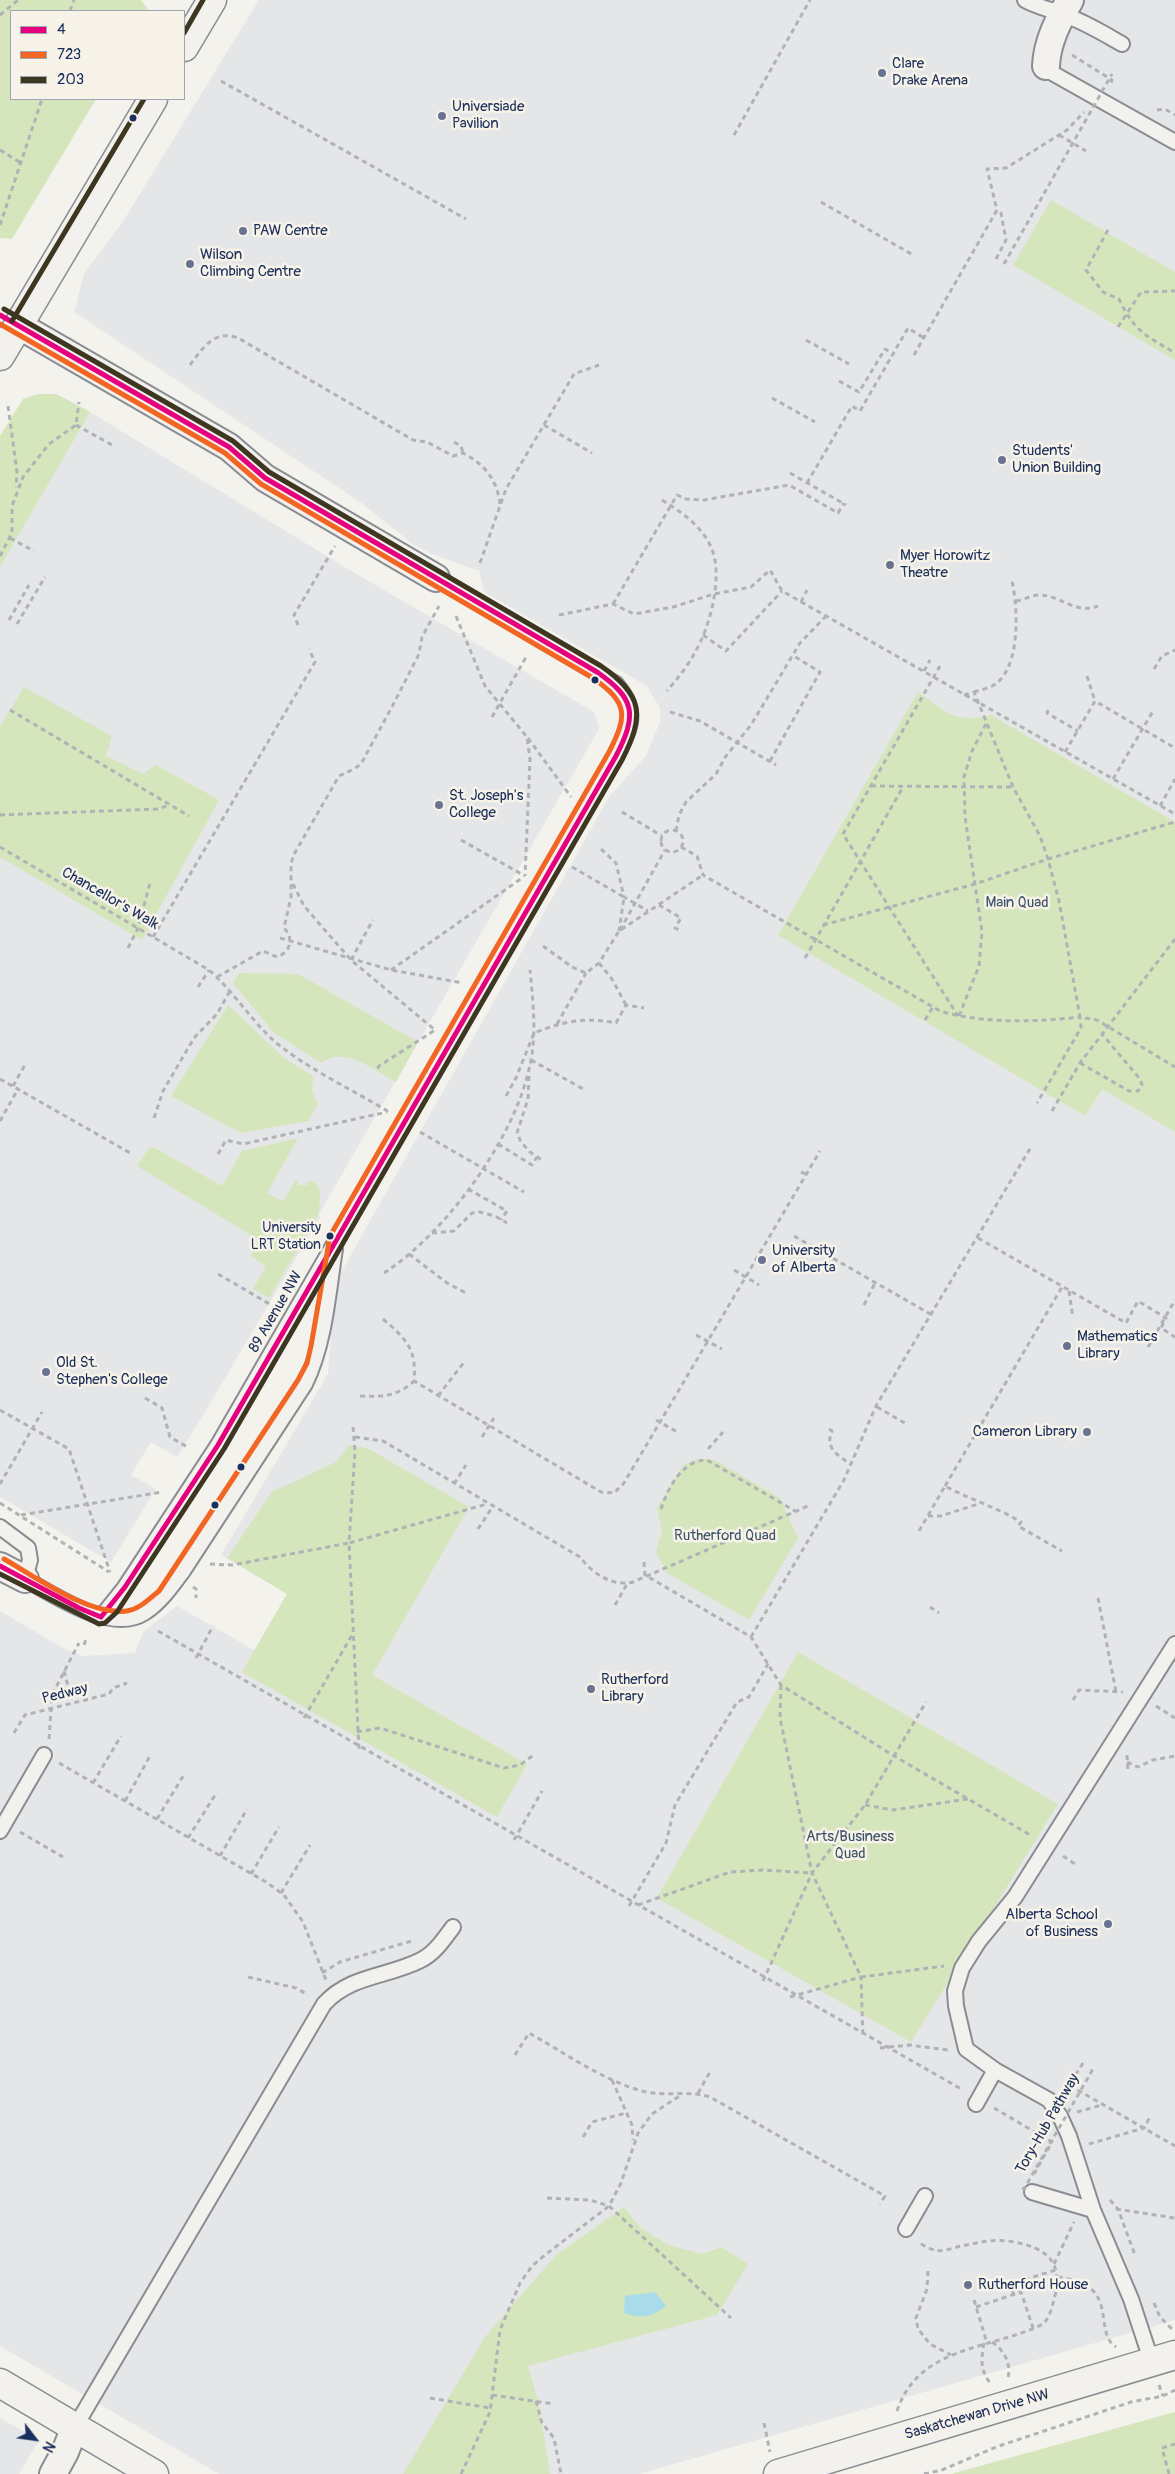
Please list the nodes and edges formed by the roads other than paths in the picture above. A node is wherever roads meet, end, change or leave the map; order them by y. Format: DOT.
graph roads {
  1 [pos="212,0"];
  2 [pos="1025,0"];
  3 [pos="1066,7"];
  4 [pos="1122,44"];
  5 [pos="185,45"];
  6 [pos="1046,66"];
  7 [pos="152,100"];
  8 [pos="1175,142"];
  9 [pos="9,320"];
  10 [pos="0,356"];
  11 [pos="436,578"];
  12 [pos="337,1239"];
  13 [pos="0,1527"];
  14 [pos="0,1566"];
  15 [pos="25,1579"];
  16 [pos="101,1617"];
  17 [pos="1175,1644"];
  18 [pos="44,1755"];
  19 [pos="6,1830"];
  20 [pos="453,1927"];
  21 [pos="996,2070"];
  22 [pos="983,2105"];
  23 [pos="1027,2190"];
  24 [pos="925,2196"];
  25 [pos="1093,2210"];
  26 [pos="906,2229"];
  27 [pos="1164,2359"];
  28 [pos="0,2384"];
  29 [pos="75,2427"];
  30 [pos="53,2474"];
  31 [pos="154,2474"];
  32 [pos="778,2474"];
  1 -- 5 [label="street"];
  2 -- 3 [label="lane"];
  3 -- 4 [label="lane"];
  3 -- 6 [label="street"];
  6 -- 8 [label="lane"];
  7 -- 9 [label="street"];
  9 -- 10 [label="street"];
  9 -- 11 [label="street"];
  11 -- 12 [label="lane, 89 Avenue NW"];
  12 -- 16 [label="lane, 89 Avenue NW"];
  12 -- 16 [label="lane"];
  13 -- 15 [label="lane"];
  14 -- 15 [label="street"];
  15 -- 16 [label="lane"];
  17 -- 21 [label="lane"];
  18 -- 19 [label="lane"];
  20 -- 29 [label="lane"];
  21 -- 22 [label="lane"];
  21 -- 25 [label="lane"];
  23 -- 25 [label="lane"];
  24 -- 26 [label="lane"];
  25 -- 27 [label="lane"];
  27 -- 32 [label="street, Saskatchewan Drive NW"];
  28 -- 29 [label="street"];
  29 -- 30 [label="street"];
  29 -- 31 [label="street"];
}
